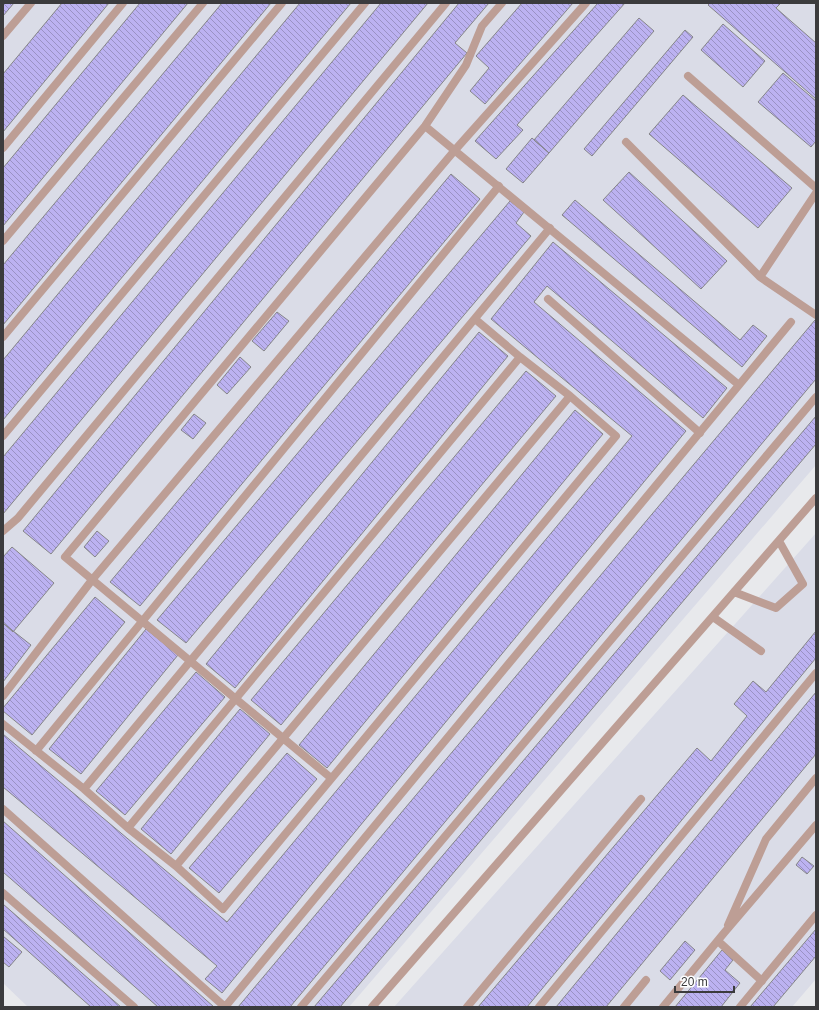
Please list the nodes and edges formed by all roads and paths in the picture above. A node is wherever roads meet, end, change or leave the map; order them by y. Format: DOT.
graph roads {
  1 [pos="31,3"];
  2 [pos="123,3"];
  3 [pos="203,3"];
  4 [pos="282,3"];
  5 [pos="365,3"];
  6 [pos="446,3"];
  7 [pos="502,3"];
  8 [pos="586,3"];
  9 [pos="3,36"];
  10 [pos="688,76"];
  11 [pos="425,126"];
  12 [pos="626,142"];
  13 [pos="3,148"];
  14 [pos="455,150"];
  15 [pos="499,186"];
  16 [pos="816,188"];
  17 [pos="816,193"];
  18 [pos="550,228"];
  19 [pos="3,241"];
  20 [pos="760,277"];
  21 [pos="548,299"];
  22 [pos="816,315"];
  23 [pos="475,319"];
  24 [pos="791,322"];
  25 [pos="3,337"];
  26 [pos="520,357"];
  27 [pos="739,385"];
  28 [pos="570,396"];
  29 [pos="816,396"];
  30 [pos="700,433"];
  31 [pos="3,436"];
  32 [pos="816,498"];
  33 [pos="3,531"];
  34 [pos="779,541"];
  35 [pos="92,580"];
  36 [pos="734,592"];
  37 [pos="713,617"];
  38 [pos="142,621"];
  39 [pos="761,651"];
  40 [pos="191,661"];
  41 [pos="816,673"];
  42 [pos="3,696"];
  43 [pos="236,699"];
  44 [pos="3,724"];
  45 [pos="283,738"];
  46 [pos="36,751"];
  47 [pos="331,778"];
  48 [pos="816,778"];
  49 [pos="84,789"];
  50 [pos="641,799"];
  51 [pos="3,809"];
  52 [pos="816,825"];
  53 [pos="128,828"];
  54 [pos="176,866"];
  55 [pos="3,893"];
  56 [pos="816,915"];
  57 [pos="724,933"];
  58 [pos="718,941"];
  59 [pos="646,980"];
  60 [pos="762,980"];
  61 [pos="134,1007"];
  62 [pos="225,1007"];
  63 [pos="301,1007"];
  64 [pos="372,1007"];
  65 [pos="468,1007"];
  66 [pos="539,1007"];
  67 [pos="624,1007"];
  68 [pos="663,1007"];
  69 [pos="740,1007"];
  1 -- 9 [label="lane"];
  2 -- 13 [label="lane"];
  3 -- 19 [label="lane"];
  4 -- 25 [label="lane"];
  5 -- 31 [label="lane"];
  6 -- 33 [label="lane"];
  7 -- 11 [label="lane"];
  8 -- 14 [label="lane"];
  10 -- 16 [label="lane"];
  11 -- 14 [label="lane"];
  11 -- 35 [label="lane"];
  12 -- 20 [label="lane"];
  14 -- 15 [label="lane"];
  14 -- 35 [label="lane"];
  15 -- 18 [label="lane"];
  15 -- 38 [label="lane"];
  17 -- 20 [label="lane"];
  18 -- 23 [label="lane"];
  18 -- 27 [label="lane"];
  20 -- 22 [label="lane"];
  21 -- 30 [label="lane"];
  23 -- 26 [label="lane"];
  23 -- 40 [label="lane"];
  24 -- 27 [label="lane"];
  26 -- 28 [label="lane"];
  26 -- 43 [label="lane"];
  27 -- 30 [label="lane"];
  28 -- 45 [label="lane"];
  28 -- 47 [label="lane"];
  29 -- 63 [label="lane"];
  30 -- 62 [label="lane"];
  32 -- 34 [label="lane"];
  34 -- 36 [label="lane"];
  34 -- 36 [label="lane"];
  35 -- 38 [label="lane"];
  35 -- 42 [label="lane"];
  36 -- 37 [label="lane"];
  37 -- 39 [label="lane"];
  37 -- 64 [label="lane"];
  38 -- 40 [label="lane"];
  38 -- 46 [label="lane"];
  40 -- 43 [label="lane"];
  40 -- 49 [label="lane"];
  41 -- 66 [label="lane"];
  43 -- 45 [label="lane"];
  43 -- 53 [label="lane"];
  44 -- 46 [label="lane"];
  45 -- 47 [label="lane"];
  45 -- 54 [label="lane"];
  46 -- 49 [label="lane"];
  47 -- 54 [label="lane"];
  48 -- 57 [label="lane"];
  49 -- 53 [label="lane"];
  50 -- 65 [label="lane"];
  51 -- 62 [label="lane"];
  52 -- 57 [label="lane"];
  53 -- 54 [label="lane"];
  55 -- 61 [label="lane"];
  56 -- 60 [label="lane"];
  57 -- 58 [label="lane"];
  58 -- 60 [label="lane"];
  58 -- 68 [label="lane"];
  59 -- 67 [label="lane"];
  60 -- 69 [label="lane"];
}
